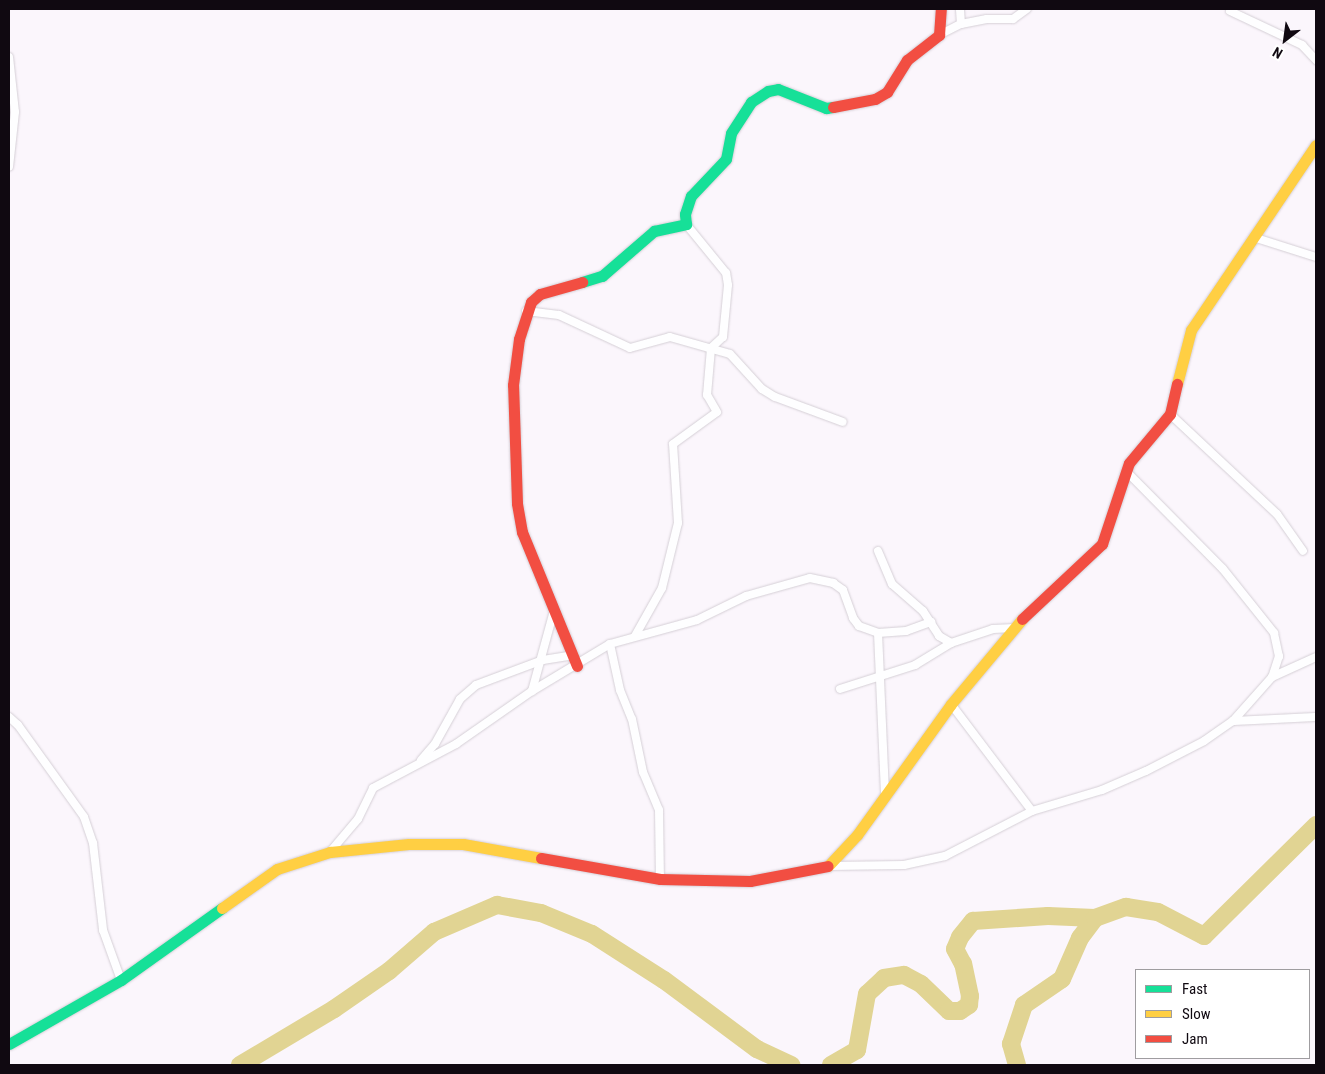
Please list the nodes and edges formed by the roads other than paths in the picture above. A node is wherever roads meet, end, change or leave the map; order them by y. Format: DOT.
graph roads {
  1 [pos="941,9"];
  2 [pos="960,9"];
  3 [pos="1027,9"];
  4 [pos="1230,11"];
  5 [pos="961,24"];
  6 [pos="938,35"];
  7 [pos="9,57"];
  8 [pos="1316,60"];
  9 [pos="1316,146"];
  10 [pos="9,167"];
  11 [pos="686,224"];
  12 [pos="1256,238"];
  13 [pos="1316,257"];
  14 [pos="526,311"];
  15 [pos="711,348"];
  16 [pos="1170,414"];
  17 [pos="843,422"];
  18 [pos="1127,472"];
  19 [pos="878,551"];
  20 [pos="1303,551"];
  21 [pos="553,614"];
  22 [pos="931,622"];
  23 [pos="1014,628"];
  24 [pos="878,633"];
  25 [pos="635,636"];
  26 [pos="951,643"];
  27 [pos="610,644"];
  28 [pos="572,655"];
  29 [pos="1316,657"];
  30 [pos="543,660"];
  31 [pos="577,666"];
  32 [pos="881,673"];
  33 [pos="1272,677"];
  34 [pos="840,688"];
  35 [pos="532,691"];
  36 [pos="952,704"];
  37 [pos="9,717"];
  38 [pos="1316,717"];
  39 [pos="1233,721"];
  40 [pos="417,764"];
  41 [pos="885,792"];
  42 [pos="1032,811"];
  43 [pos="330,852"];
  44 [pos="830,866"];
  45 [pos="660,879"];
  46 [pos="121,980"];
  47 [pos="9,1044"];
  1 -- 6 [label="street"];
  2 -- 5 [label="street"];
  3 -- 5 [label="street"];
  4 -- 8 [label="street"];
  5 -- 6 [label="street"];
  6 -- 11 [label="street"];
  7 -- 10 [label="street"];
  9 -- 12 [label="street"];
  11 -- 14 [label="street"];
  11 -- 15 [label="street"];
  12 -- 13 [label="street"];
  12 -- 16 [label="street"];
  14 -- 15 [label="street"];
  14 -- 21 [label="street"];
  15 -- 17 [label="street"];
  15 -- 25 [label="street"];
  16 -- 18 [label="street"];
  16 -- 20 [label="street"];
  18 -- 23 [label="street"];
  18 -- 33 [label="street"];
  19 -- 22 [label="street"];
  21 -- 28 [label="street"];
  21 -- 30 [label="street"];
  22 -- 24 [label="street"];
  22 -- 26 [label="street"];
  23 -- 26 [label="street"];
  23 -- 36 [label="street"];
  24 -- 25 [label="street"];
  24 -- 32 [label="street"];
  25 -- 27 [label="street"];
  26 -- 32 [label="street"];
  27 -- 31 [label="street"];
  27 -- 45 [label="street"];
  28 -- 30 [label="street"];
  28 -- 31 [label="street"];
  29 -- 33 [label="street"];
  30 -- 35 [label="street"];
  30 -- 40 [label="street"];
  31 -- 35 [label="street"];
  32 -- 34 [label="street"];
  32 -- 41 [label="street"];
  33 -- 39 [label="street"];
  35 -- 40 [label="street"];
  36 -- 41 [label="street"];
  36 -- 42 [label="street"];
  37 -- 46 [label="street"];
  38 -- 39 [label="street"];
  39 -- 42 [label="street"];
  40 -- 43 [label="street"];
  41 -- 44 [label="street"];
  42 -- 44 [label="street"];
  43 -- 45 [label="street"];
  43 -- 46 [label="street"];
  44 -- 45 [label="street"];
  46 -- 47 [label="street"];
}
